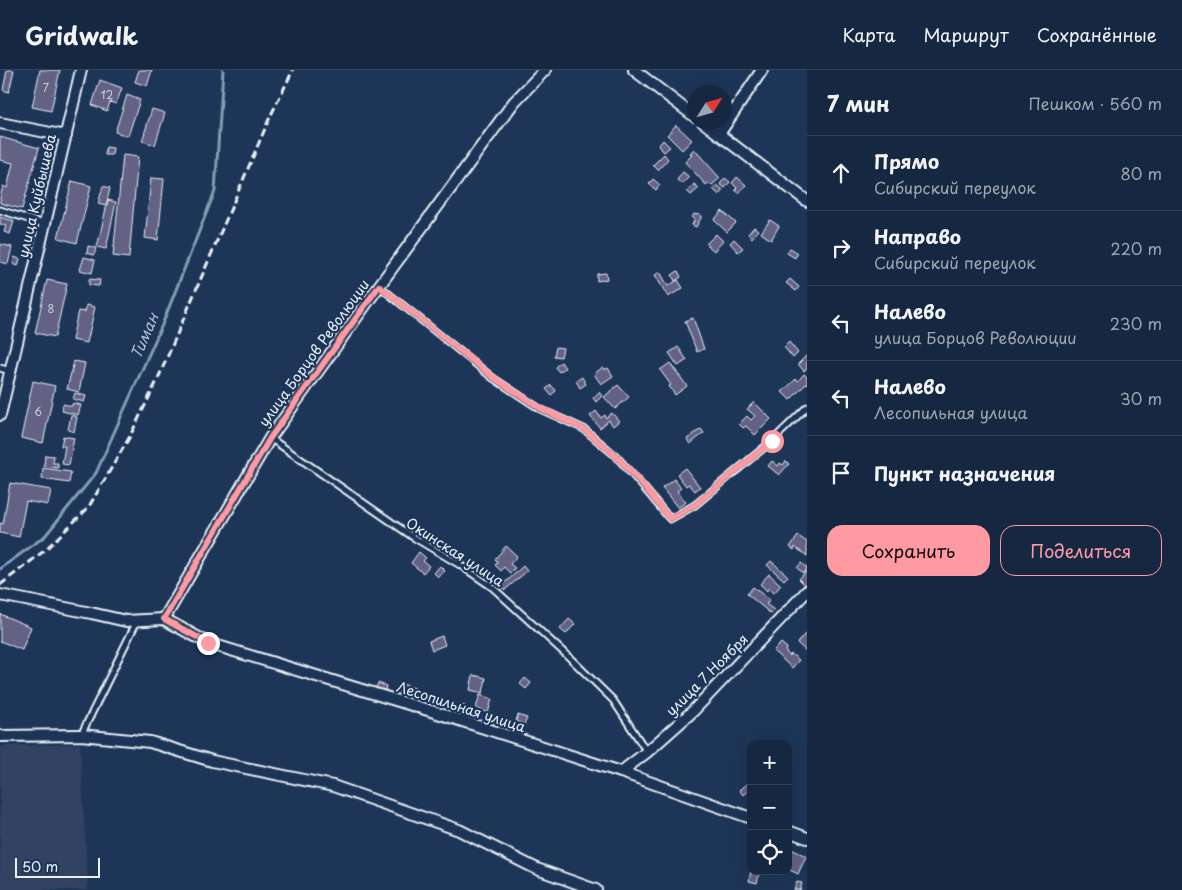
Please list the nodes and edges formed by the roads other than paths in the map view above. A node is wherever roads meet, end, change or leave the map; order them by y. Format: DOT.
graph roads {
  1 [pos="82,70"];
  2 [pos="545,70"];
  3 [pos="634,70"];
  4 [pos="762,70"];
  5 [pos="687,111"];
  6 [pos="0,123"];
  7 [pos="714,130"];
  8 [pos="719,134"];
  9 [pos="66,136"];
  10 [pos="807,201"];
  11 [pos="0,210"];
  12 [pos="45,224"];
  13 [pos="379,286"];
  14 [pos="0,368"];
  15 [pos="10,371"];
  16 [pos="807,407"];
  17 [pos="0,415"];
  18 [pos="270,438"];
  19 [pos="807,591"];
  20 [pos="0,595"];
  21 [pos="164,619"];
  22 [pos="137,621"];
  23 [pos="0,736"];
  24 [pos="81,736"];
  25 [pos="647,752"];
  26 [pos="621,772"];
  27 [pos="747,817"];
  28 [pos="792,832"];
  29 [pos="807,838"];
  30 [pos="596,890"];
  1 -- 9 [label="street, улица Куйбышева"];
  2 -- 13 [label="street, улица Борцов Революции"];
  3 -- 5 [label="street"];
  4 -- 8 [label="street"];
  6 -- 9 [label="street"];
  7 -- 8 [label="street"];
  8 -- 10 [label="street"];
  9 -- 12 [label="street, улица Куйбышева"];
  11 -- 12 [label="lane"];
  12 -- 15 [label="street, улица Куйбышева"];
  13 -- 16 [label="lane"];
  13 -- 18 [label="street, улица Борцов Революции"];
  14 -- 15 [label="lane"];
  15 -- 17 [label="street, улица Куйбышева"];
  18 -- 21 [label="street, улица Борцов Революции"];
  18 -- 25 [label="lane, Окинская улица"];
  19 -- 25 [label="street, улица 7 Ноября"];
  20 -- 22 [label="street"];
  21 -- 22 [label="street"];
  21 -- 26 [label="street, Лесопильная улица"];
  22 -- 24 [label="lane"];
  23 -- 24 [label="street"];
  24 -- 30 [label="street"];
  25 -- 26 [label="street, улица 7 Ноября"];
  26 -- 27 [label="street, Лесопильная улица"];
  28 -- 29 [label="street"];
}
